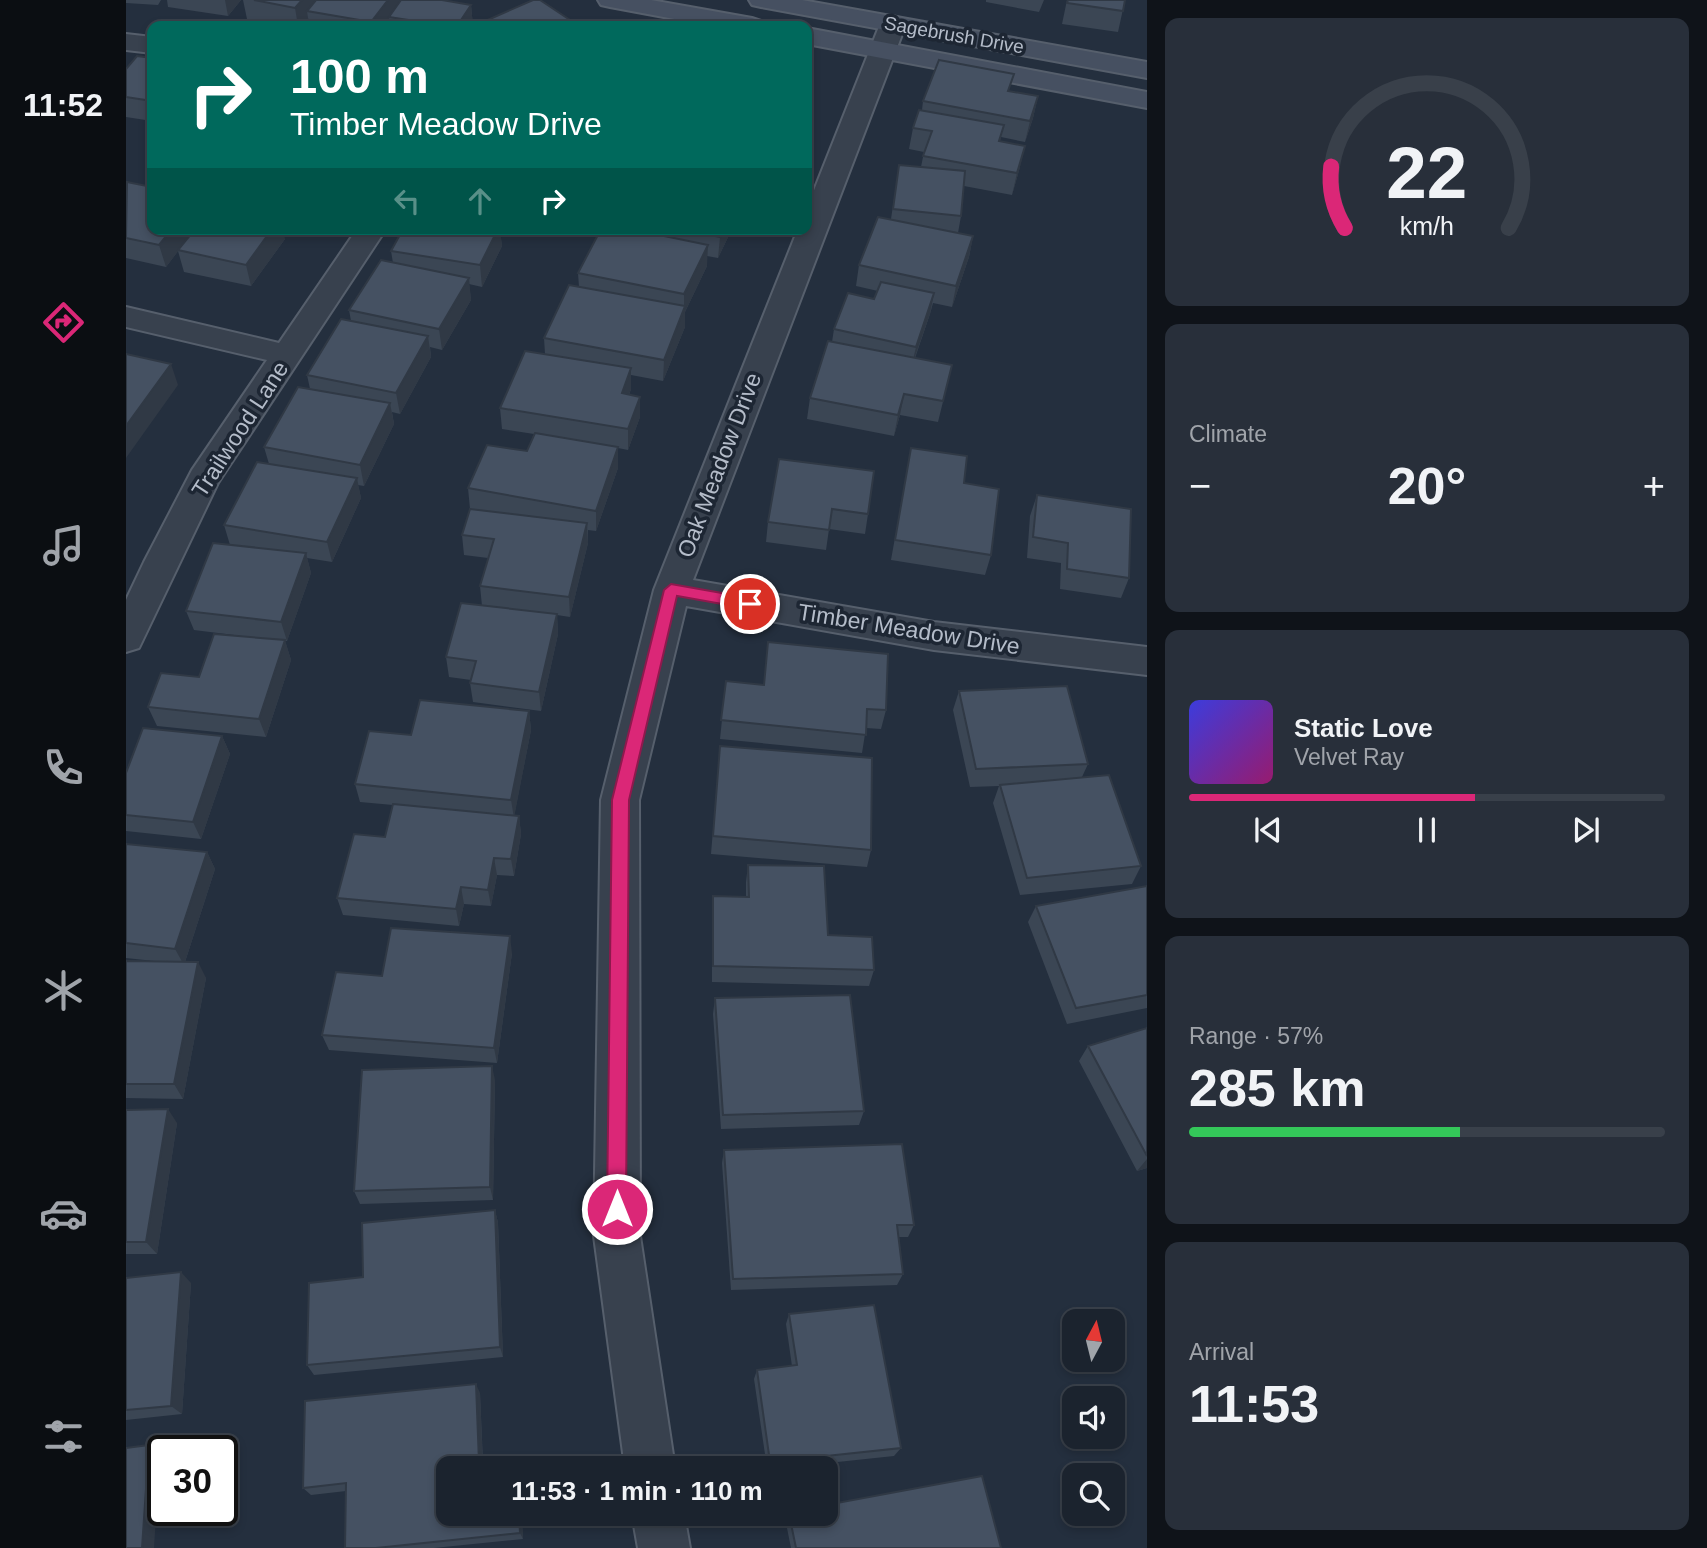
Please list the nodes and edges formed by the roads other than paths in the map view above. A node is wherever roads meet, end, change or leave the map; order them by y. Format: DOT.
graph roads {
  1 [pos="610,0"];
  2 [pos="761,0"];
  3 [pos="725,21"];
  4 [pos="812,36"];
  5 [pos="887,37"];
  6 [pos="126,42"];
  7 [pos="147,44"];
  8 [pos="1147,70"];
  9 [pos="1147,100"];
  10 [pos="812,229"];
  11 [pos="368,235"];
  12 [pos="810,235"];
  13 [pos="126,317"];
  14 [pos="288,355"];
  15 [pos="671,590"];
  16 [pos="126,639"];
  17 [pos="1147,661"];
  18 [pos="648,1456"];
  19 [pos="660,1526"];
  20 [pos="664,1548"];
  1 -- 3 [label="street"];
  2 -- 5 [label="street, Sagebrush Drive"];
  4 -- 5 [label="street, Sagebrush Drive"];
  5 -- 8 [label="street, Sagebrush Drive"];
  5 -- 9 [label="street, Sagebrush Drive"];
  5 -- 10 [label="street, Oak Meadow Drive"];
  6 -- 7 [label="street"];
  11 -- 14 [label="street, Trailwood Lane"];
  12 -- 15 [label="street, Oak Meadow Drive"];
  13 -- 14 [label="street"];
  14 -- 16 [label="street, Trailwood Lane"];
  15 -- 17 [label="street, Timber Meadow Drive"];
  15 -- 18 [label="street, Oak Meadow Drive"];
  19 -- 20 [label="street"];
}
